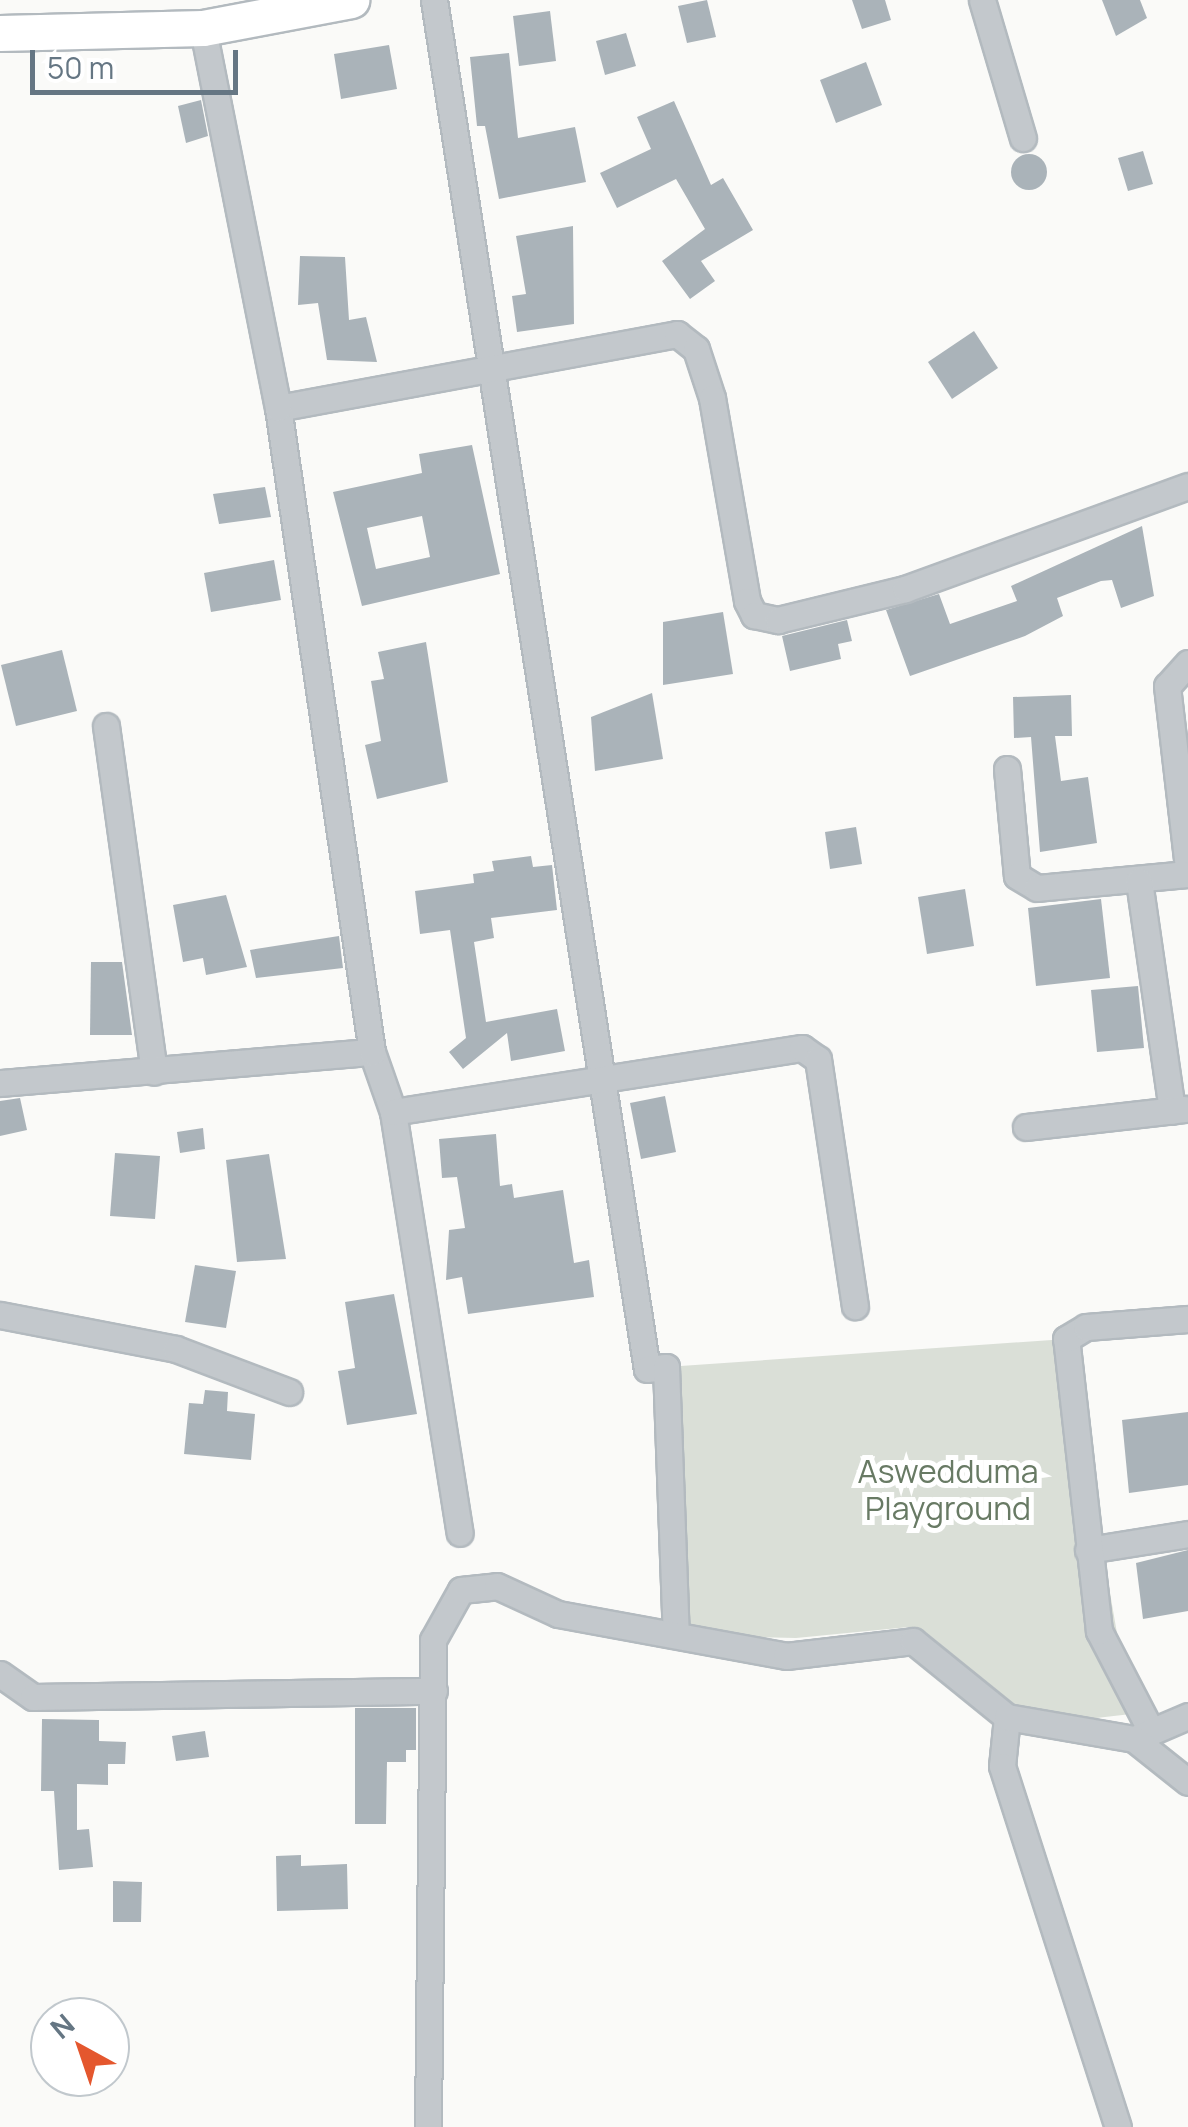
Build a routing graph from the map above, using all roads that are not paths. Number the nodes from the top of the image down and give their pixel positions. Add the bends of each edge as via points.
1 (351, 0) edge
2 (434, 0) edge
3 (982, 0) edge
4 (203, 28) junction
5 (0, 33) edge
6 (1024, 138) dead end
7 (490, 374) junction
8 (278, 408) junction
9 (1188, 486) edge
10 (1188, 663) edge
11 (106, 726) dead end
12 (1007, 769) dead end
13 (1188, 870) edge
14 (1139, 881) junction
15 (372, 1052) junction
16 (154, 1072) junction
17 (598, 1081) junction
18 (0, 1083) edge
19 (1180, 1110) edge
20 (393, 1112) junction
21 (1026, 1127) dead end
22 (855, 1306) dead end
23 (0, 1315) edge
24 (1188, 1318) edge
25 (289, 1392) dead end
26 (460, 1534) dead end
27 (1188, 1534) edge
28 (1088, 1550) junction
29 (676, 1635) junction
30 (0, 1674) edge
31 (434, 1690) junction
32 (1188, 1716) edge
33 (1007, 1717) junction
34 (1142, 1735) junction
35 (1188, 1782) edge
36 (428, 2127) edge
37 (1118, 2127) edge

1 - 4 street
2 - 7 street
3 - 6 street
4 - 5 street
4 - 8 street
7 - 8 street
7 - 9 street via 677,334 696,349 747,601 754,615 778,620 905,589
7 - 17 street
8 - 15 street
10 - 13 street via 1167,686
11 - 16 street
12 - 14 street via 1017,876 1054,889
13 - 14 street
14 - 19 street
15 - 16 street
15 - 20 street
16 - 18 street
17 - 20 street
17 - 22 street via 802,1048 818,1059
17 - 29 street via 647,1369 666,1367
19 - 21 street
20 - 26 street
23 - 25 street via 176,1349
24 - 28 street via 1086,1328 1066,1339
27 - 28 street
28 - 34 street via 1098,1631
29 - 31 street via 558,1614 497,1586 461,1590 433,1640
29 - 33 street via 786,1656 913,1641
30 - 31 street via 33,1697
31 - 36 street
32 - 34 street
33 - 34 street
33 - 37 street via 1002,1766
34 - 35 street

